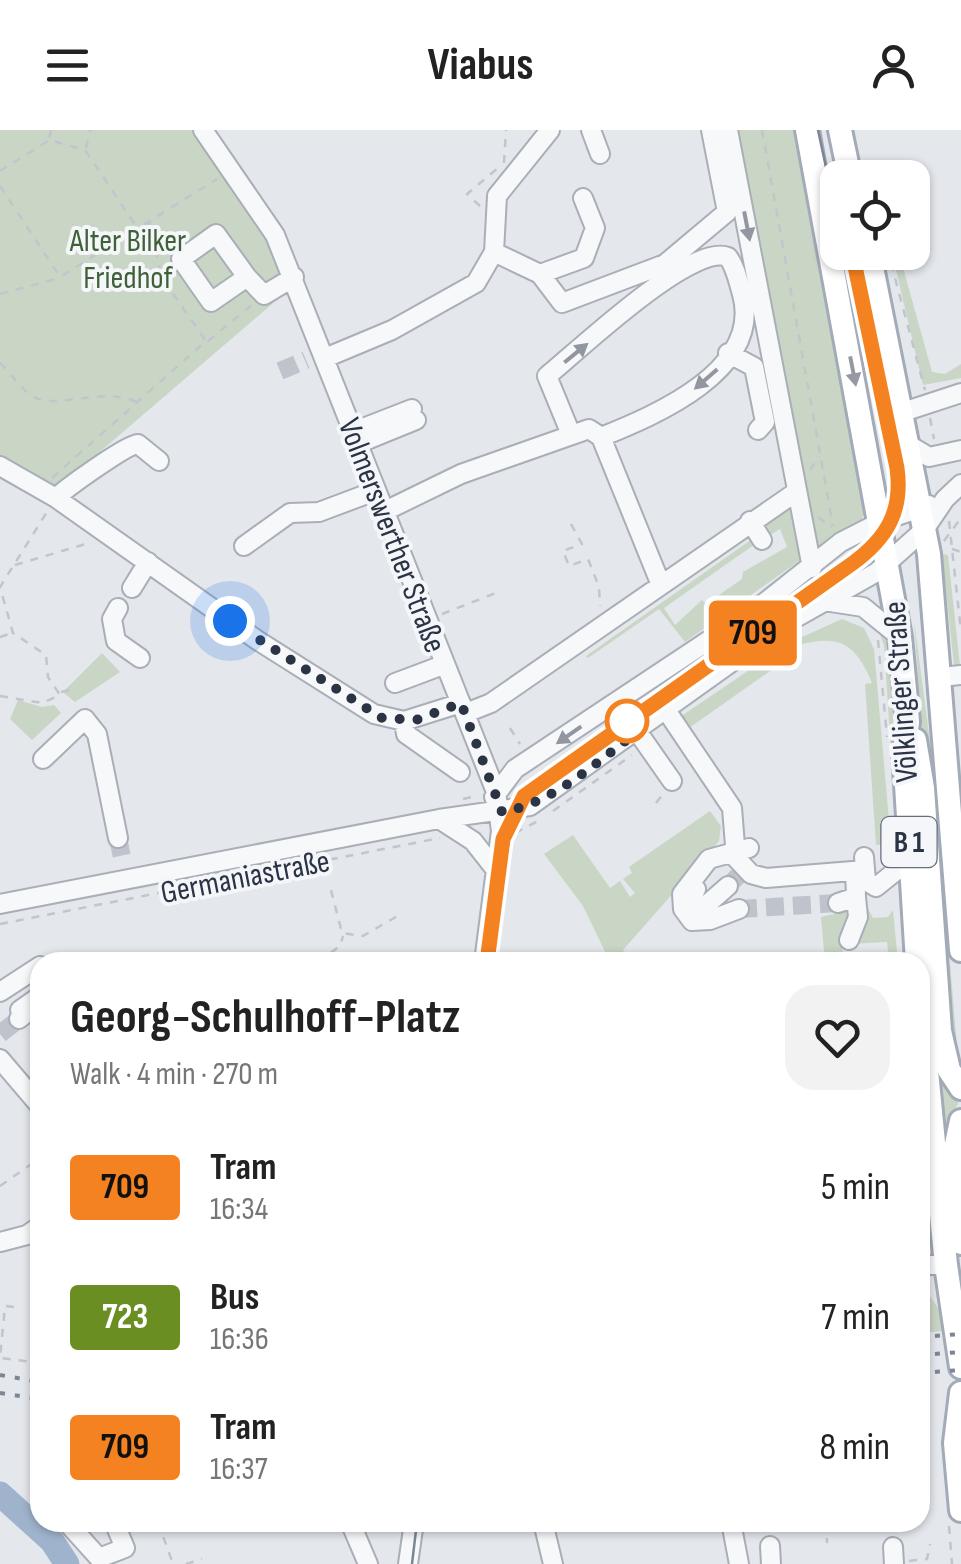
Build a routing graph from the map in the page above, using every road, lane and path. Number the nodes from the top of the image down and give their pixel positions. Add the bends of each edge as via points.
1 (50, 130) edge
2 (90, 130) edge
3 (203, 130) edge
4 (506, 130) edge
5 (550, 130) edge
6 (590, 130) edge
7 (711, 130) edge
8 (728, 130) edge
9 (762, 130) edge
10 (806, 130) edge
11 (840, 130) edge
12 (49, 140) junction
13 (85, 150) junction
14 (600, 154) dead end
15 (846, 160) edge
16 (231, 170) junction
17 (0, 171) edge
18 (0, 186) edge
19 (583, 198) dead end
20 (482, 209) dead end
21 (149, 222) junction
22 (138, 229) junction
23 (492, 257) junction
24 (873, 270) edge
25 (893, 270) edge
26 (540, 274) junction
27 (60, 277) junction
28 (246, 277) dead end
29 (294, 277) junction
30 (0, 294) edge
31 (264, 295) junction
32 (566, 321) dead end
33 (766, 329) junction
34 (206, 342) junction
35 (732, 355) junction
36 (318, 357) junction
37 (0, 363) edge
38 (924, 388) dead end
39 (961, 393) edge
40 (138, 403) junction
41 (929, 410) dead end
42 (903, 412) junction
43 (414, 414) dead end
44 (758, 430) dead end
45 (570, 432) junction
46 (601, 437) junction
47 (355, 438) junction
48 (909, 444) junction
49 (936, 446) dead end
50 (961, 450) edge
51 (158, 462) dead end
52 (0, 466) edge
53 (961, 484) edge
54 (376, 492) junction
55 (796, 492) junction
56 (48, 494) junction
57 (383, 512) junction
58 (961, 518) edge
59 (948, 519) dead end
60 (882, 521) junction
61 (750, 522) junction
62 (571, 524) dead end
63 (928, 528) junction
64 (100, 530) junction
65 (950, 534) junction
66 (838, 535) dead end
67 (762, 540) dead end
68 (580, 545) junction
69 (244, 546) dead end
70 (952, 549) junction
71 (961, 552) edge
72 (586, 560) junction
73 (148, 562) junction
74 (889, 563) junction
75 (14, 566) junction
76 (812, 568) junction
77 (661, 585) junction
78 (132, 588) dead end
79 (496, 593) dead end
80 (1, 594) edge
81 (824, 600) junction
82 (599, 603) dead end
83 (118, 608) dead end
84 (426, 620) junction
85 (961, 621) edge
86 (937, 629) junction
87 (899, 630) junction
88 (961, 631) edge
89 (13, 632) junction
90 (0, 637) edge
91 (140, 658) dead end
92 (443, 665) junction
93 (951, 676) edge
94 (395, 683) dead end
95 (75, 689) dead end
96 (60, 692) junction
97 (0, 696) edge
98 (464, 708) junction
99 (666, 710) junction
100 (404, 721) junction
101 (908, 722) junction
102 (510, 728) dead end
103 (637, 732) junction
104 (525, 758) junction
105 (43, 760) dead end
106 (460, 772) dead end
107 (476, 785) dead end
108 (666, 786) joint
109 (496, 792) junction
110 (537, 802) junction
111 (656, 803) dead end
112 (486, 810) junction
113 (439, 819) junction
114 (448, 837) dead end
115 (118, 838) tunnel mouth
116 (737, 849) junction
117 (861, 866) junction
118 (911, 866) junction
119 (495, 869) junction
120 (737, 876) junction
121 (959, 888) edge
122 (331, 890) dead end
123 (0, 904) edge
124 (739, 908) tunnel mouth
125 (401, 914) dead end
126 (0, 924) edge
127 (342, 933) junction
128 (850, 940) dead end
129 (961, 950) edge
130 (332, 952) edge
131 (485, 952) edge
132 (917, 952) edge
133 (30, 972) edge
134 (0, 992) edge
135 (0, 1058) edge
136 (961, 1088) edge
137 (30, 1094) edge
138 (961, 1121) edge
139 (30, 1165) edge
140 (930, 1179) edge
141 (0, 1186) edge
142 (30, 1233) edge
143 (0, 1242) edge
144 (961, 1244) edge
145 (953, 1268) edge
146 (14, 1307) dead end
147 (30, 1362) edge
148 (961, 1367) edge
149 (961, 1393) edge
150 (961, 1510) edge
151 (76, 1532) edge
152 (118, 1532) edge
153 (162, 1532) edge
154 (354, 1532) edge
155 (413, 1532) edge
156 (545, 1532) edge
157 (733, 1532) edge
158 (826, 1532) edge
159 (827, 1543) dead end
160 (930, 1544) dead end
161 (898, 1558) edge
162 (202, 1559) dead end
163 (173, 1564) edge
164 (186, 1564) edge
165 (368, 1564) edge
166 (408, 1564) edge
167 (552, 1564) edge
168 (738, 1564) edge

1 - 12 path
2 - 13 path
3 - 16 street, Volmerswerther Straße
4 - 20 path via 504,163 468,194
5 - 23 street via 497,196
6 - 14 street
7 - 26 street via 727,212 665,264 562,303
8 -> 33 street
9 - 66 path
10 -> 60 main road, Völklinger Straße / B 1
11 - 15 main road
12 - 13 path
12 - 17 path
13 - 22 path
16 - 21 path
16 - 29 street, Volmerswerther Straße
18 - 27 path
19 - 26 street via 594,228 584,258
21 - 22 path
21 - 34 path via 162,278
22 - 27 path
23 - 26 street
23 - 32 street via 538,288
23 - 36 street via 462,294
24 - 42 main road, Völklinger Straße / B 1
25 - 38 path
27 - 30 path
28 - 31 street
29 - 31 street
29 - 36 street, Volmerswerther Straße
31 - 34 path
33 - 35 street via 754,331
33 - 55 street
34 - 40 path
35 - 44 street via 756,373 765,422
45 -> 35 street via 548,376 676,271 712,254 732,262 746,310
35 -> 46 street via 663,412
36 - 47 street, Volmerswerther Straße
37 - 40 path via 31,396 49,403 95,394
39 - 42 street
40 - 56 path
41 - 49 path
42 - 48 main road, Völklinger Straße / B 1
43 - 47 street
45 - 46 street via 589,429
45 - 57 street
46 - 77 street
47 - 54 street, Volmerswerther Straße
48 - 50 street via 929,456
48 - 63 main road, Völklinger Straße / B 1
51 - 56 street via 138,444 127,444 90,476
52 - 56 street
53 - 63 street, Germaniastraße
54 - 57 street, Volmerswerther Straße
54 - 69 street via 319,512 290,513
55 - 61 street
55 - 76 street
56 - 64 street
56 - 75 path
57 - 84 street, Volmerswerther Straße
58 - 65 path
59 - 65 path, Völklinger Straße
60 - 63 street
60 - 74 main road, Völklinger Straße / B 1
60 - 76 street
61 - 67 street
61 - 77 street
62 - 68 path
63 - 70 path
63 - 74 street, Germaniastraße
63 - 86 main road, Völklinger Straße / B 1
64 - 73 street
64 - 75 path via 91,542
65 - 70 path, Völklinger Straße
68 - 72 path
68 - 72 path via 563,552 569,566
70 - 71 path
70 - 85 path, Völklinger Straße
72 - 82 path
73 - 78 street
73 - 100 street via 362,708
74 - 81 street, Germaniastraße
74 - 87 main road, Völklinger Straße / B 1
75 - 80 path
76 -> 104 street
77 - 98 street via 491,704
79 - 84 path
80 - 89 path
81 - 87 street via 863,606
81 - 99 street, Germaniastraße
83 - 91 street via 112,619 116,640
84 - 92 street, Volmerswerther Straße
85 - 88 path, Völklinger Straße
86 - 87 main road via 914,607 903,611
86 - 93 main road, Völklinger Straße / B 1
87 - 101 main road, Völklinger Straße / B 1
89 - 90 path
89 - 96 path via 46,655 48,677
92 - 94 street
92 - 98 street, Volmerswerther Straße
93 - 121 main road, Völklinger Straße / B 1
95 - 96 path
96 - 97 path via 48,702
98 - 100 street
98 - 109 street, Volmerswerther Straße
99 - 103 street, Germaniastraße
99 - 116 street via 740,810
100 - 106 street via 406,734
101 - 118 main road, Völklinger Straße / B 1
101 - 136 main road via 923,788 943,1052
102 - 104 path
103 - 108 street
103 - 110 street, Germaniastraße
104 - 109 street
104 - 110 street via 514,794 522,803
105 - 115 street via 85,720 97,734
107 - 112 path
108 - 111 path
109 - 112 street, Volmerswerther Straße
110 - 112 street, Germaniastraße
112 - 113 street, Germaniastraße
112 - 119 street, Volmerswerther Straße
113 - 119 street via 473,841
113 - 123 street, Germaniastraße via 125,871
114 - 126 path, Germaniastraße
116 - 120 street
116 - 120 street via 692,894 694,905 708,907
116 - 124 street via 709,860 682,894 686,916 705,921
117 - 118 street via 876,887
117 - 120 street
117 - 128 street via 847,900 858,917
118 - 132 main road, Völklinger Straße / B 1
119 - 131 street, Volmerswerther Straße
121 - 129 main road, Völklinger Straße / B 1
122 - 127 path
125 - 127 path via 363,936
127 - 130 path
133 - 134 street
135 - 137 street
138 - 144 main road via 955,1149
139 - 141 path
140 - 145 main road
142 - 143 street
145 - 148 main road
146 - 147 path via 6,1306 0,1358
149 - 150 main road via 955,1443
151 - 152 street via 99,1558 124,1548
153 - 163 path
154 - 165 street
155 - 166 street
156 - 167 street
157 - 168 street
158 - 159 path
160 - 161 path via 926,1559
162 - 164 path

